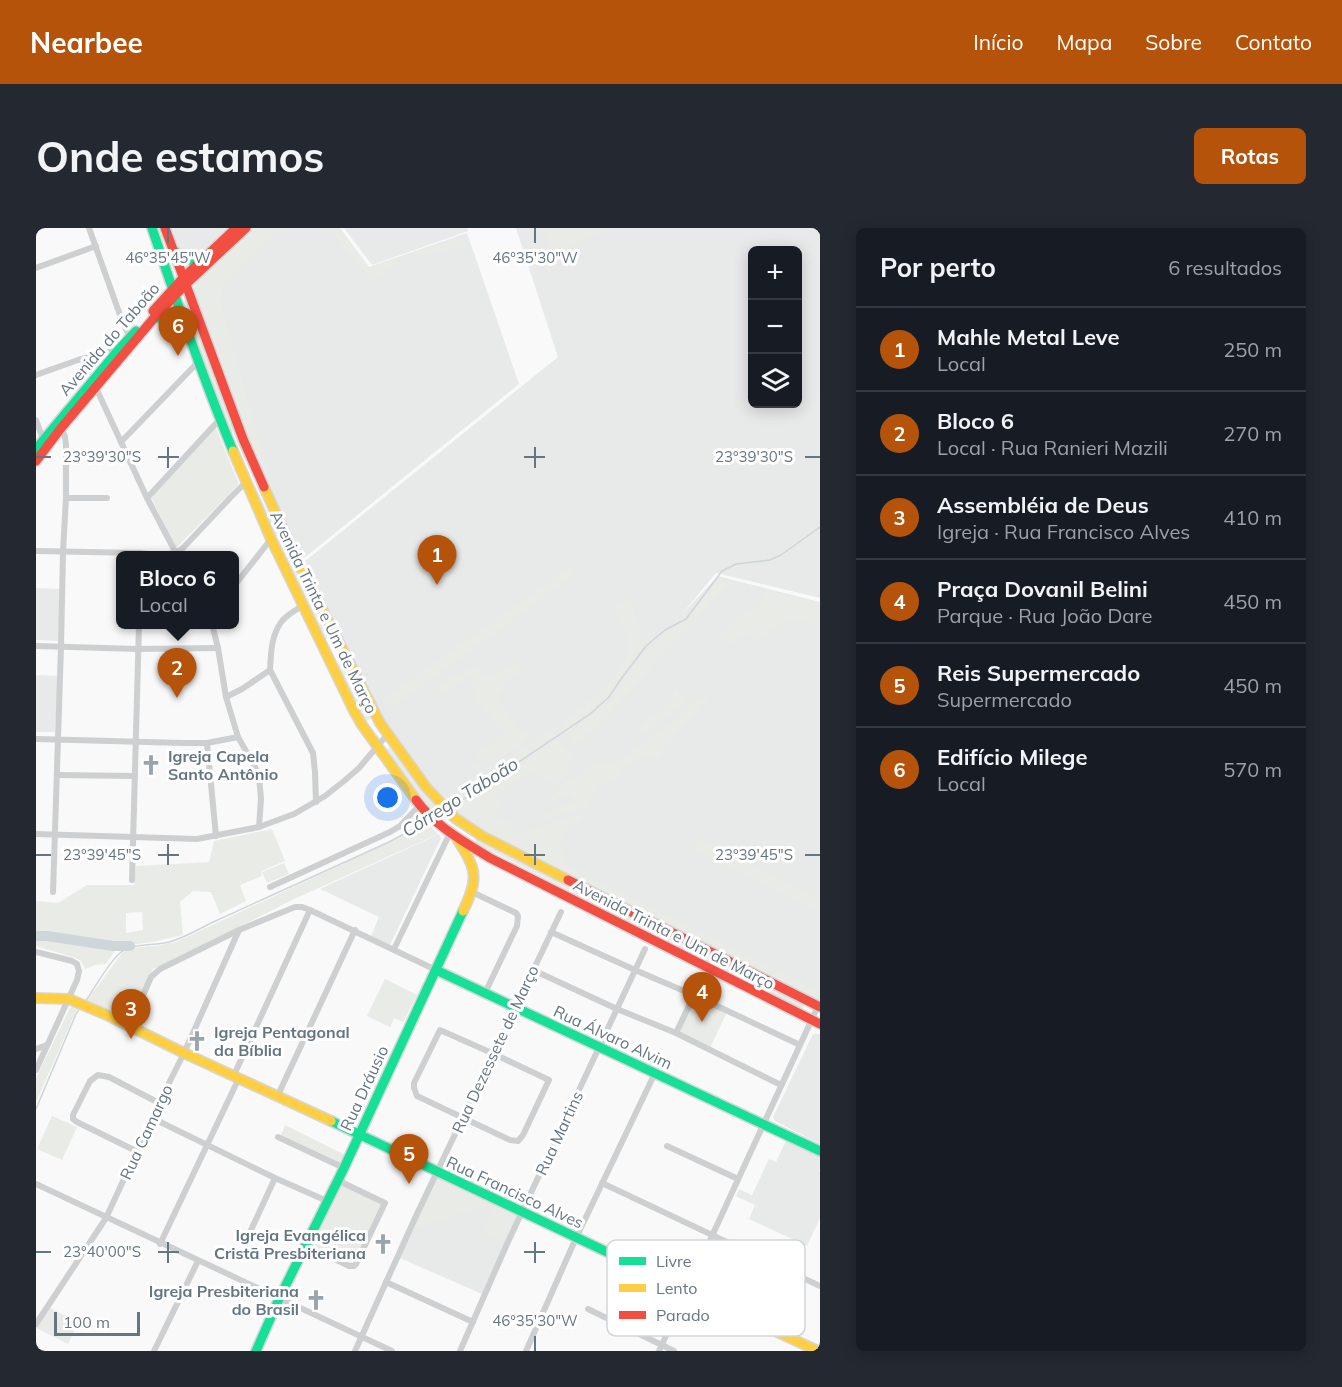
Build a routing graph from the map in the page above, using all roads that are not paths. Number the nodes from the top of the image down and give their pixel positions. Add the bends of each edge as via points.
1 (89, 228) edge
2 (152, 228) edge
3 (165, 228) edge
4 (236, 228) edge
5 (246, 228) edge
6 (96, 246) junction
7 (171, 248) junction
8 (200, 262) junction
9 (36, 268) edge
10 (184, 282) junction
11 (174, 292) junction
12 (154, 318) junction
13 (190, 336) junction
14 (132, 341) junction
15 (119, 349) junction
16 (199, 362) junction
17 (36, 375) edge
18 (96, 388) junction
19 (219, 419) junction
20 (36, 420) edge
21 (61, 428) junction
22 (224, 430) junction
23 (43, 439) junction
24 (121, 442) junction
25 (36, 449) edge
26 (250, 457) junction
27 (36, 461) edge
28 (246, 482) junction
29 (66, 498) junction
30 (107, 498) dead end
31 (147, 498) junction
32 (274, 511) junction
33 (271, 539) junction
34 (36, 551) edge
35 (174, 551) edge
36 (180, 551) edge
37 (63, 552) junction
38 (116, 553) edge
39 (239, 580) edge
40 (302, 606) junction
41 (139, 629) edge
42 (213, 629) edge
43 (36, 646) edge
44 (61, 647) junction
45 (218, 648) junction
46 (138, 649) junction
47 (270, 670) junction
48 (226, 697) junction
49 (387, 735) junction
50 (238, 738) junction
51 (36, 739) edge
52 (58, 740) junction
53 (136, 742) junction
54 (207, 743) junction
55 (378, 747) junction
56 (57, 776) junction
57 (135, 776) junction
58 (316, 802) junction
59 (420, 805) junction
60 (454, 817) junction
61 (259, 827) junction
62 (36, 834) edge
63 (56, 835) junction
64 (453, 835) junction
65 (216, 836) junction
66 (134, 838) junction
67 (132, 880) dead end
68 (270, 887) dead end
69 (53, 892) dead end
70 (472, 892) junction
71 (310, 910) junction
72 (561, 912) dead end
73 (239, 930) junction
74 (355, 930) junction
75 (551, 932) junction
76 (394, 949) junction
77 (645, 949) dead end
78 (36, 952) edge
79 (436, 970) junction
80 (533, 970) junction
81 (635, 970) junction
82 (485, 993) junction
83 (694, 995) junction
84 (36, 998) edge
85 (73, 1001) junction
86 (819, 1007) edge
87 (516, 1008) junction
88 (617, 1009) junction
89 (816, 1022) edge
90 (130, 1026) junction
91 (676, 1033) junction
92 (47, 1045) junction
93 (800, 1046) junction
94 (599, 1047) junction
95 (36, 1049) edge
96 (184, 1053) junction
97 (494, 1053) junction
98 (36, 1070) edge
99 (655, 1073) junction
100 (236, 1077) junction
101 (781, 1085) junction
102 (278, 1095) junction
103 (159, 1103) junction
104 (463, 1117) junction
105 (152, 1118) junction
106 (763, 1125) junction
107 (359, 1134) junction
108 (278, 1137) dead end
109 (207, 1146) junction
110 (668, 1146) dead end
111 (136, 1151) junction
112 (820, 1151) edge
113 (344, 1168) junction
114 (437, 1172) junction
115 (275, 1178) junction
116 (738, 1179) junction
117 (338, 1180) junction
118 (602, 1183) junction
119 (36, 1185) edge
120 (327, 1201) junction
121 (522, 1212) junction
122 (106, 1218) junction
123 (713, 1235) junction
124 (576, 1238) junction
125 (711, 1240) edge
126 (723, 1240) edge
127 (246, 1241) dead end
128 (160, 1244) junction
129 (306, 1245) junction
130 (607, 1252) edge
131 (198, 1261) junction
132 (805, 1279) edge
133 (387, 1282) junction
134 (820, 1286) edge
135 (279, 1299) junction
136 (588, 1309) dead end
137 (607, 1319) edge
138 (472, 1322) junction
139 (36, 1324) edge
140 (638, 1336) edge
141 (786, 1336) edge
142 (362, 1337) junction
143 (660, 1348) edge
144 (154, 1351) edge
145 (256, 1351) edge
146 (355, 1351) edge
147 (392, 1351) edge
148 (460, 1351) edge
149 (526, 1351) edge
150 (674, 1351) edge
151 (818, 1351) edge

1 - 6 street
2 - 11 main road, Avenida Trinta e Um de Março
3 - 7 main road, Avenida Trinta e Um de Março
4 - 8 main road, Avenida do Taboão
5 - 10 main road, Avenida do Taboão
6 - 9 street
6 - 14 street
7 - 8 main road via 184,259
7 - 10 main road, Avenida Trinta e Um de Março
8 - 10 main road, Avenida do Taboão
10 - 11 main road, Avenida do Taboão
10 - 26 main road, Avenida Trinta e Um de Março
11 - 12 main road, Avenida do Taboão
11 - 13 main road, Avenida Trinta e Um de Março
11 - 14 main road, Avenida do Taboão
12 - 13 main road via 175,320
12 - 14 main road, Avenida do Taboão
13 - 16 main road, Avenida Trinta e Um de Março
14 - 15 main road, Avenida do Taboão
14 - 18 main road, Avenida do Taboão
15 - 17 street
15 - 23 main road, Avenida do Taboão
16 - 19 main road, Avenida Trinta e Um de Março
16 - 24 street
18 - 21 main road, Avenida do Taboão
18 - 24 street
19 - 22 main road, Avenida Trinta e Um de Março
19 - 31 street
20 - 23 street
21 - 27 main road, Avenida do Taboão
21 - 29 street via 66,445
22 - 26 main road via 241,458
22 - 28 main road, Avenida Trinta e Um de Março
23 - 25 main road, Avenida do Taboão
24 - 31 street
26 - 32 main road, Avenida Trinta e Um de Março
28 - 32 main road via 257,483
28 - 33 main road, Avenida Trinta e Um de Março
28 - 36 street
29 - 30 street
29 - 37 street
31 - 35 street
32 - 49 main road, Avenida Trinta e Um de Março
33 - 39 street
33 - 40 main road, Avenida Trinta e Um de Março
34 - 37 street
37 - 38 street
37 - 44 street
40 - 47 street via 277,629
40 - 55 main road, Avenida Trinta e Um de Março via 354,711
41 - 46 street
42 - 45 street
43 - 44 street
44 - 46 street
44 - 52 street
45 - 46 street
45 - 48 street
46 - 53 street
47 - 48 street
47 - 58 street via 313,753
48 - 50 street
49 - 55 street
49 - 60 main road, Avenida Trinta e Um de Março
50 - 54 street
50 - 61 street via 259,777
51 - 52 street
52 - 53 street
52 - 56 street
53 - 54 street
53 - 57 street
54 - 65 street
55 - 58 street via 345,781
55 - 59 main road, Avenida Trinta e Um de Março
56 - 57 street
56 - 63 street
57 - 66 street
58 - 61 street
59 - 64 main road, Avenida Trinta e Um de Março
59 - 68 street via 390,832
60 - 64 main road
60 - 86 main road, Avenida Trinta e Um de Março via 528,861
61 - 65 street
62 - 63 street
63 - 66 street
63 - 69 street
64 - 70 main road, Rua Dráusio via 472,861
64 - 76 street
64 - 89 main road, Avenida Trinta e Um de Março via 490,858
65 - 66 street
66 - 67 street
70 - 79 main road, Rua Dráusio
70 - 82 street via 518,916 517,926
71 - 73 street via 288,909
71 - 74 street, Rua Álvaro Alvim
71 - 100 street
72 - 75 street, Rua Dezessete de Março
73 - 90 street via 160,969 151,977
73 - 96 street, Rua Camargo
74 - 76 street, Rua Álvaro Alvim
74 - 102 street
75 - 80 street, Rua Dezessete de Março
75 - 81 street
76 - 79 street, Rua Álvaro Alvim
77 - 81 street, Rua Martins
78 - 85 street via 77,964 79,975
79 - 82 main road, Rua Álvaro Alvim
79 - 107 main road, Rua Dráusio
80 - 87 street, Rua Dezessete de Março
80 - 88 street
81 - 83 street
81 - 88 street, Rua Martins
82 - 87 main road, Rua Álvaro Alvim
83 - 91 street
83 - 93 street
84 - 85 main road
85 - 90 main road, Rua Francisco Alves
85 - 92 street
86 - 89 street
87 - 94 main road, Rua Álvaro Alvim
87 - 97 street, Rua Dezessete de Março
88 - 91 street
88 - 94 street, Rua Martins
89 - 93 street
90 - 96 main road, Rua Francisco Alves
91 - 101 street
92 - 95 street
92 - 98 street
93 - 101 street
94 - 99 main road, Rua Álvaro Alvim
94 - 121 street, Rua Martins
96 - 100 main road, Rua Francisco Alves
96 - 103 street, Rua Camargo
97 - 104 street, Rua Dezessete de Março
97 - 104 street via 440,1030 414,1083 417,1096
97 - 104 street via 549,1080 523,1135 514,1141
99 - 106 main road, Rua Álvaro Alvim
99 - 118 street
100 - 102 main road, Rua Francisco Alves
100 - 109 street
101 - 106 street
102 - 107 main road, Rua Francisco Alves
103 - 105 street, Rua Camargo
103 - 111 street via 109,1077 98,1075 90,1081 74,1119
104 - 114 street, Rua Dezessete de Março
105 - 109 street
105 - 111 street, Rua Camargo
106 - 112 main road, Rua Álvaro Alvim
106 - 116 street
107 - 113 main road, Rua Dráusio
107 - 114 main road, Rua Francisco Alves
108 - 113 street
109 - 115 street
109 - 128 street
110 - 116 street
111 - 122 street, Rua Camargo
113 - 117 main road, Rua Dráusio
114 - 121 main road, Rua Francisco Alves
114 - 133 street, Rua Dezessete de Março
115 - 120 street
115 - 127 street
116 - 123 street
117 - 120 main road, Rua Dráusio
117 - 129 street via 385,1203 356,1264 349,1266
118 - 123 street
118 - 124 street
119 - 122 street
120 - 129 main road, Rua Dráusio
121 - 124 main road, Rua Francisco Alves
121 - 138 street, Rua Martins
122 - 128 street
122 - 139 street, Rua Camargo
123 - 125 street
123 - 126 street
124 - 130 main road, Rua Francisco Alves
124 - 149 street
128 - 131 street
129 - 135 main road, Rua Dráusio
131 - 135 street
131 - 144 street
132 - 134 street
133 - 138 street
133 - 142 street, Rua Dezessete de Março
135 - 142 street
135 - 145 main road, Rua Dráusio
136 - 137 street
138 - 148 street, Rua Martins
140 - 143 street
141 - 151 main road, Rua Francisco Alves
142 - 146 street, Rua Dezessete de Março
142 - 147 street
143 - 150 street

